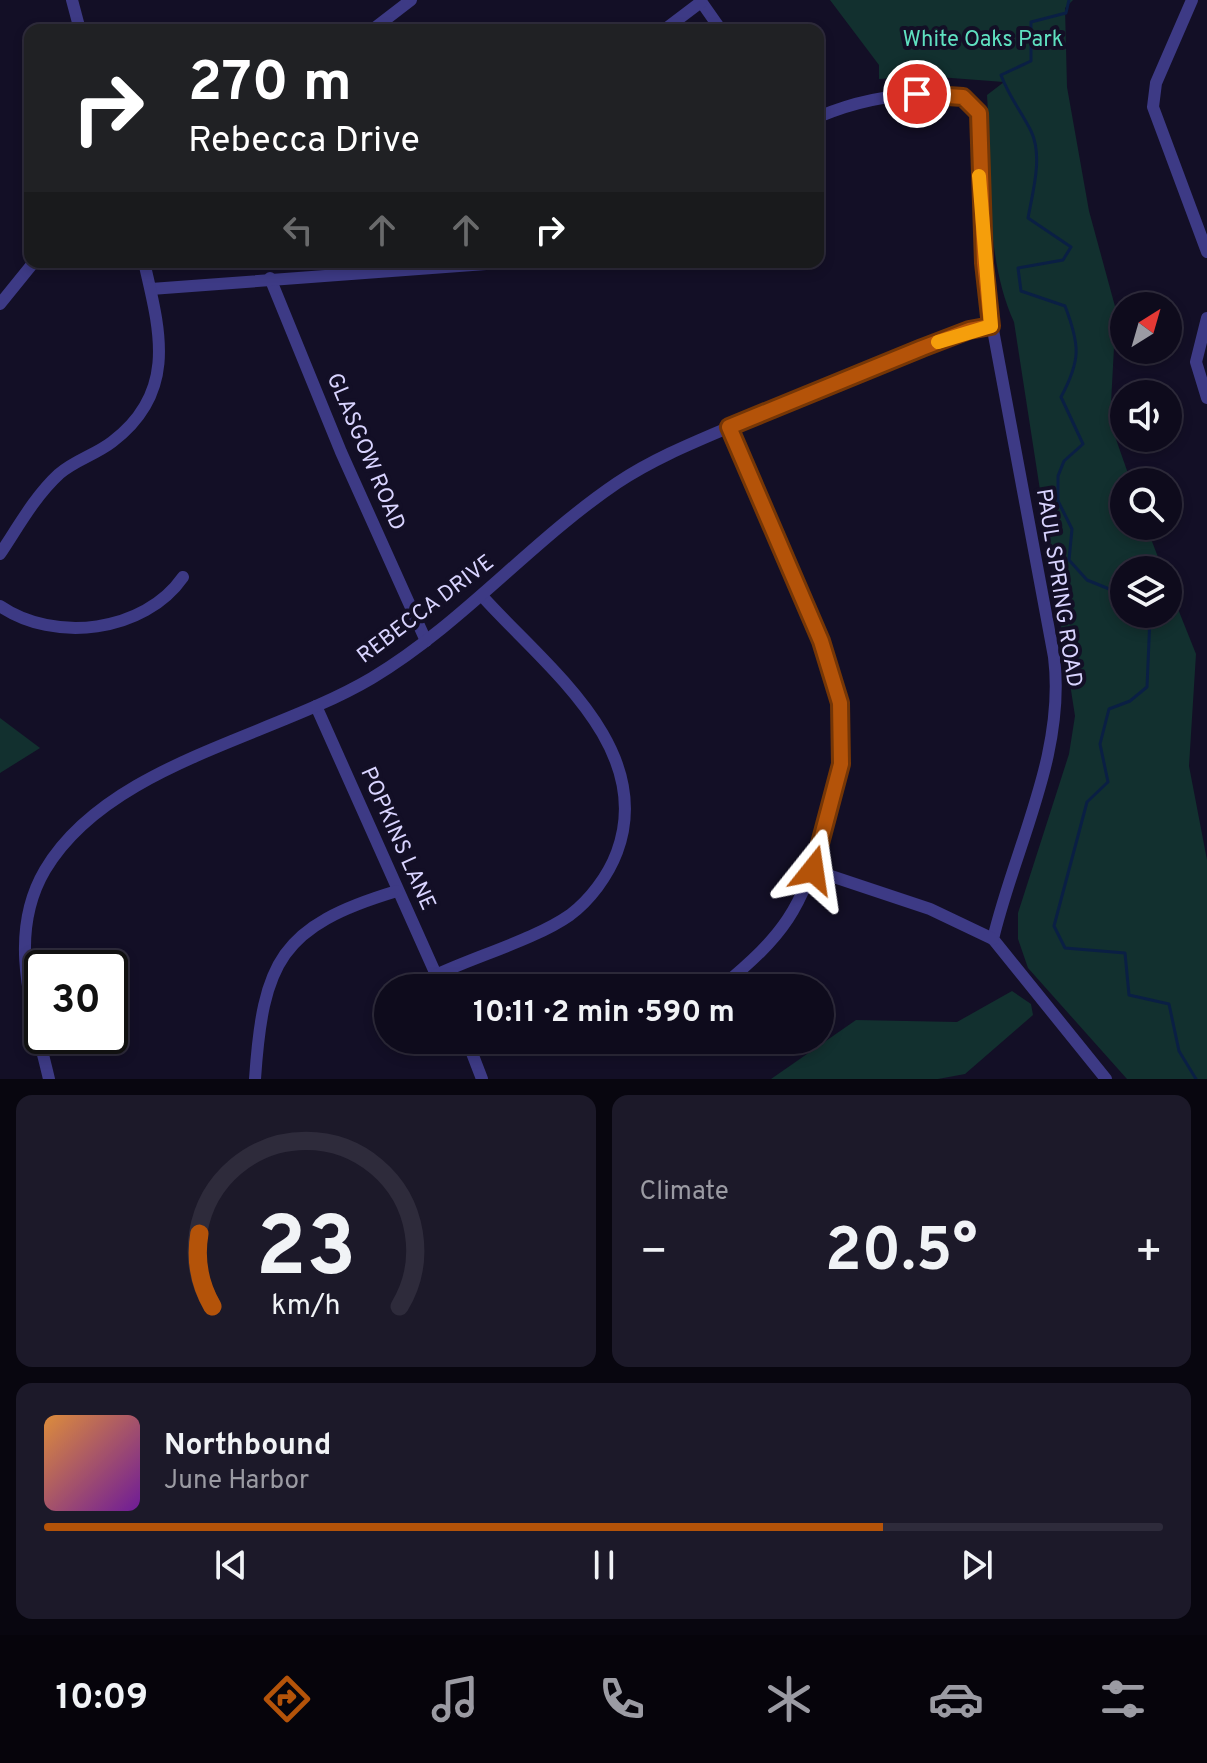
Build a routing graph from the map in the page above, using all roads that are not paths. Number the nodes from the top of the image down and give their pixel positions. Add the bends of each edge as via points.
1 (72, 0) edge
2 (411, 0) edge
3 (1192, 0) edge
4 (700, 1) edge
5 (78, 24) edge
6 (380, 24) edge
7 (671, 24) edge
8 (717, 24) edge
9 (824, 115) edge
10 (1207, 252) edge
11 (29, 268) edge
12 (146, 268) edge
13 (422, 268) edge
14 (270, 278) junction
15 (151, 289) junction
16 (0, 304) edge
17 (1207, 318) edge
18 (991, 326) junction
19 (1207, 398) edge
20 (729, 427) junction
21 (0, 554) edge
22 (183, 577) dead end
23 (483, 597) junction
24 (0, 606) edge
25 (426, 641) junction
26 (316, 706) junction
27 (813, 870) junction
28 (397, 891) junction
29 (993, 939) junction
30 (436, 974) edge
31 (438, 974) edge
32 (736, 974) edge
33 (472, 1054) edge
34 (49, 1079) edge
35 (255, 1079) edge
36 (482, 1079) edge
37 (1106, 1079) edge

1 - 5 street
2 - 6 street
3 - 10 street via 1156,83 1153,107
4 - 7 street
4 - 8 street
9 - 18 street, PAUL SPRING ROAD via 865,100 917,94 963,97 976,107
11 - 16 street
12 - 15 street
13 - 14 street
14 - 15 street
14 - 25 street, GLASGOW ROAD
15 - 21 street via 161,354 146,405 110,444 51,482
17 - 19 street via 1196,362
18 - 20 street, REBECCA DRIVE via 934,343
18 - 29 street, PAUL SPRING ROAD via 1057,691 1048,753
20 - 23 street, REBECCA DRIVE via 662,456 614,485
20 - 27 street via 821,641 840,703 841,764
22 - 24 street via 157,603 82,629 39,625
23 - 25 street, REBECCA DRIVE
23 - 31 street via 550,667 600,730 620,773 626,816 609,869 573,913
25 - 26 street, REBECCA DRIVE via 370,679
26 - 28 street, POPKINS LANE
26 - 34 street, REBECCA DRIVE via 117,799 83,823 58,851 33,897 24,945
27 - 29 street via 930,909
27 - 32 street via 798,908 780,934
28 - 30 street, POPKINS LANE
28 - 35 street via 325,918 285,951 270,979 262,1012
29 - 37 street
33 - 36 street

